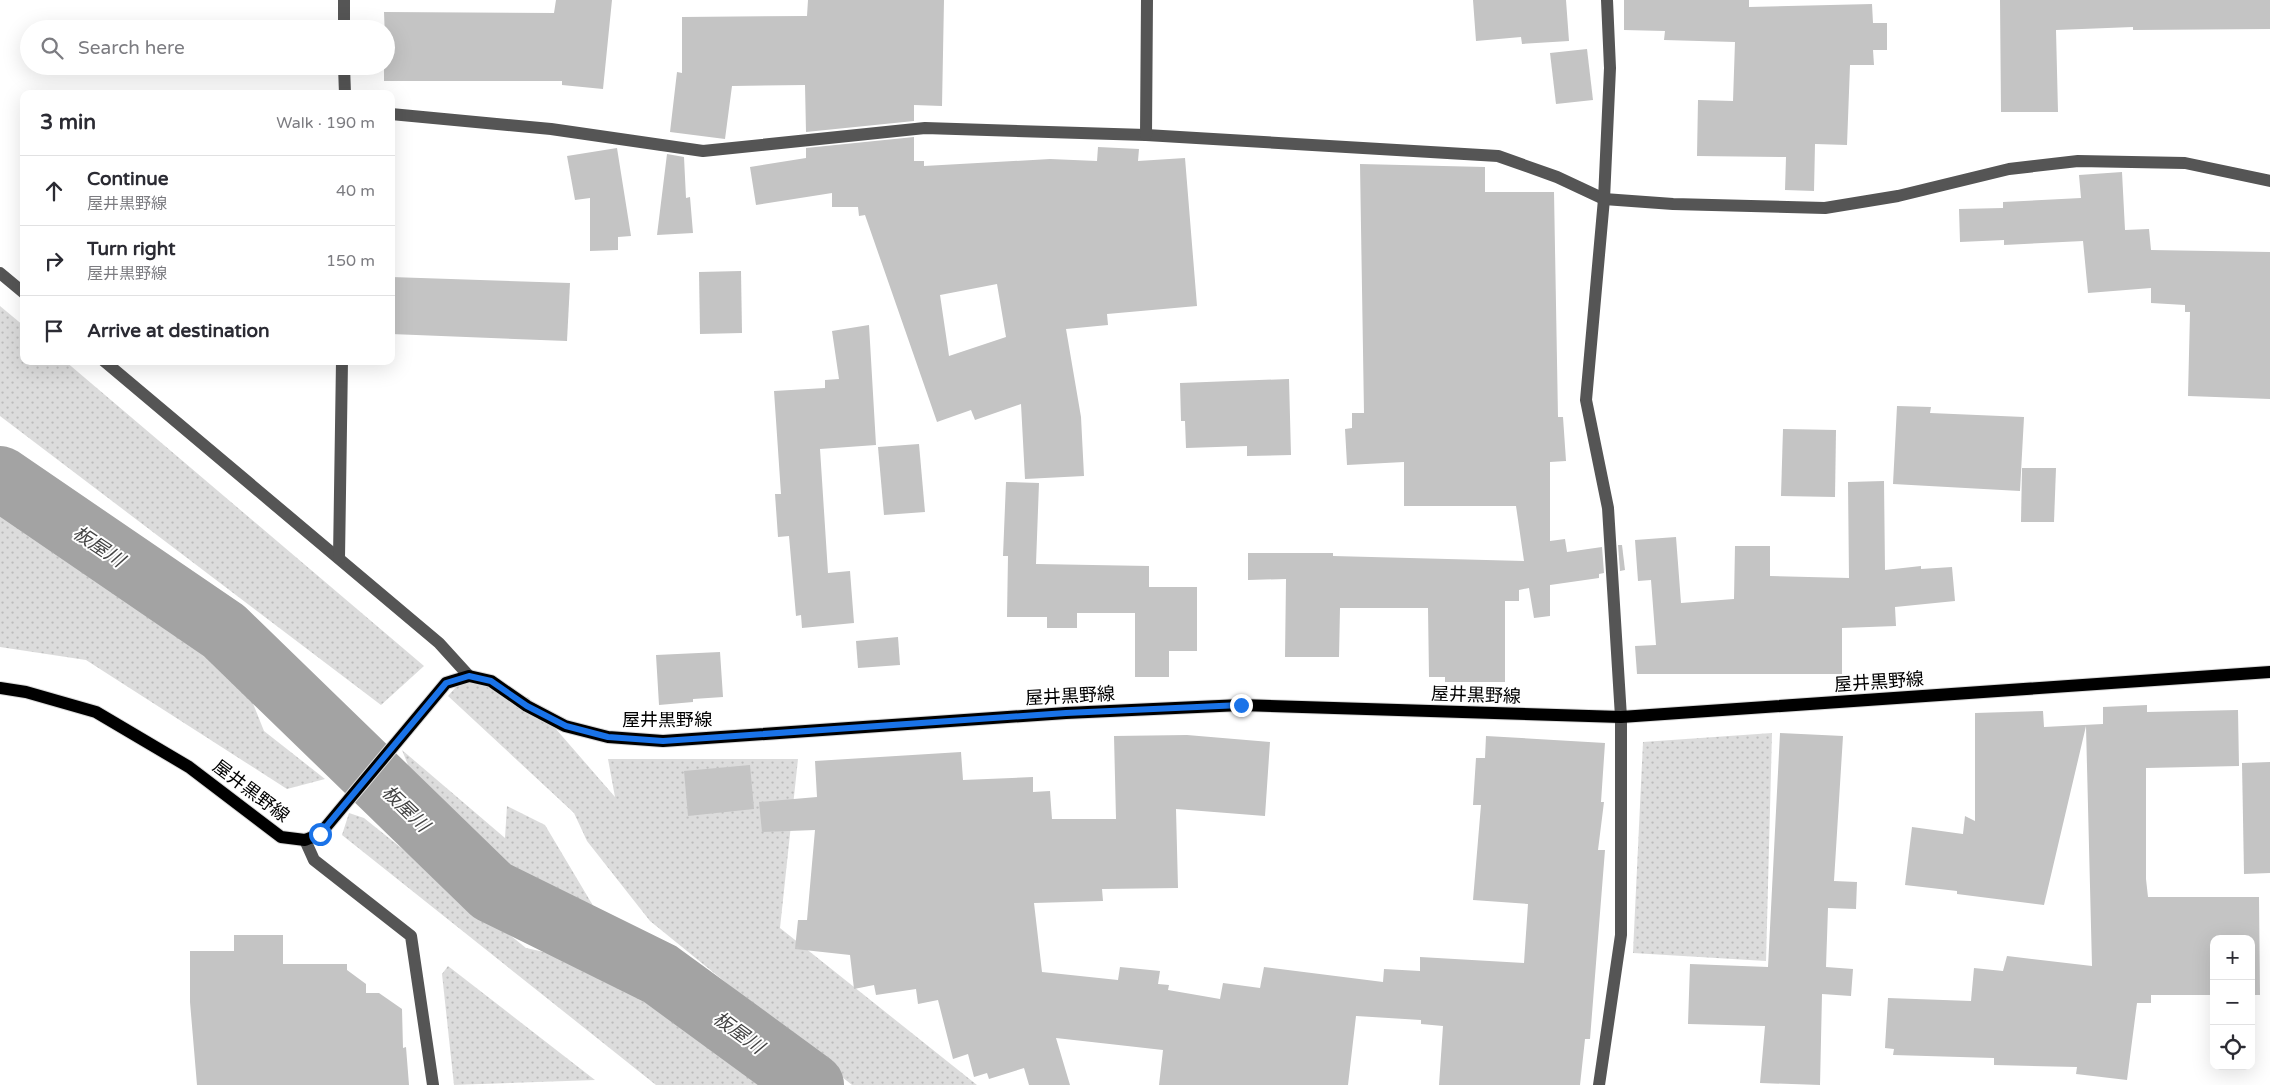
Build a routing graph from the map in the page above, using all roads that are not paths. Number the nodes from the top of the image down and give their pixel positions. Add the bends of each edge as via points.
1 (344, 0) edge
2 (1146, 0) edge
3 (1607, 0) edge
4 (344, 20) edge
5 (344, 75) edge
6 (345, 90) edge
7 (395, 114) edge
8 (1146, 135) junction
9 (2270, 181) edge
10 (1604, 200) junction
11 (0, 273) edge
12 (20, 290) edge
13 (109, 365) edge
14 (342, 365) edge
15 (339, 558) junction
16 (2270, 672) edge
17 (469, 676) junction
18 (0, 688) edge
19 (1621, 717) junction
20 (305, 840) junction
21 (433, 1085) edge
22 (1599, 1085) edge

1 - 4 street
2 - 8 street
3 - 10 street via 1610,68
5 - 6 street
7 - 8 street via 551,129 704,151 926,128
8 - 10 street via 1498,156
9 - 10 street via 2185,163 2078,161 2009,169 1898,196 1825,208
10 - 19 street via 1586,400 1608,508
11 - 12 street
13 - 15 street
14 - 15 street
15 - 17 street via 439,643
16 - 19 main road, 屋井黒野線
17 - 19 main road, 屋井黒野線 via 491,681 527,706 566,726 608,737 663,741 1066,713 1241,705
17 - 20 main road, 屋井黒野線 via 446,683 320,834
18 - 20 main road, 屋井黒野線 via 96,712 190,766 281,837
19 - 22 street via 1621,935
20 - 21 street via 314,860 411,936

